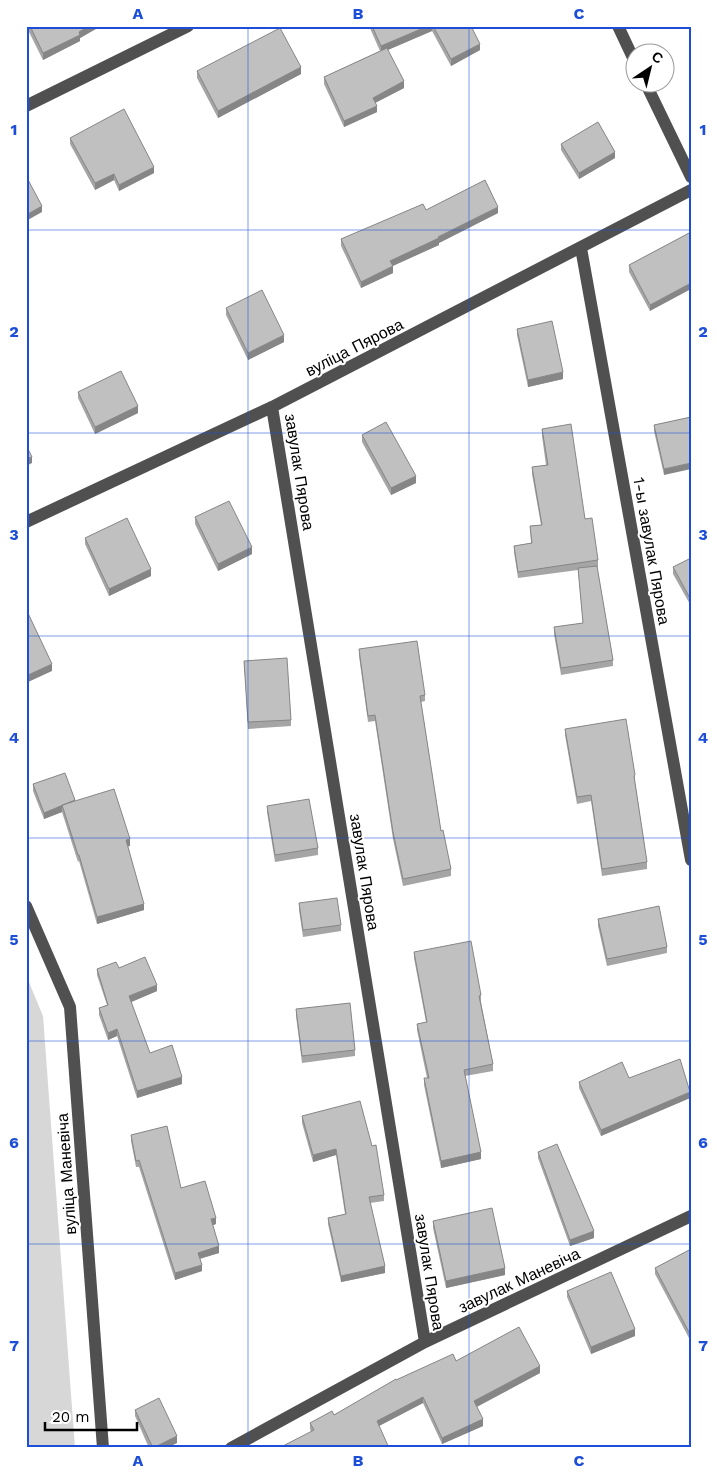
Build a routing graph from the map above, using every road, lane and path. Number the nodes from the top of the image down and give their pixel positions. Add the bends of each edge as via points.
1 (188, 26) edge
2 (618, 26) edge
3 (626, 42) edge
4 (650, 92) edge
5 (26, 106) edge
6 (691, 177) edge
7 (691, 190) edge
8 (581, 248) junction
9 (272, 407) junction
10 (26, 522) edge
11 (691, 860) edge
12 (26, 906) edge
13 (691, 1216) edge
14 (425, 1342) junction
15 (103, 1448) edge
16 (231, 1448) edge

1 - 5 street
2 - 3 street
4 - 6 street
7 - 8 street, вуліца Пярова
8 - 9 street, вуліца Пярова
8 - 11 street, 1-ы завулак Пярова
9 - 10 street, вуліца Пярова
9 - 14 street, завулак Пярова
12 - 15 street, вуліца Маневіча via 70,1007
13 - 14 street, завулак Маневіча
14 - 16 street, завулак Маневіча

